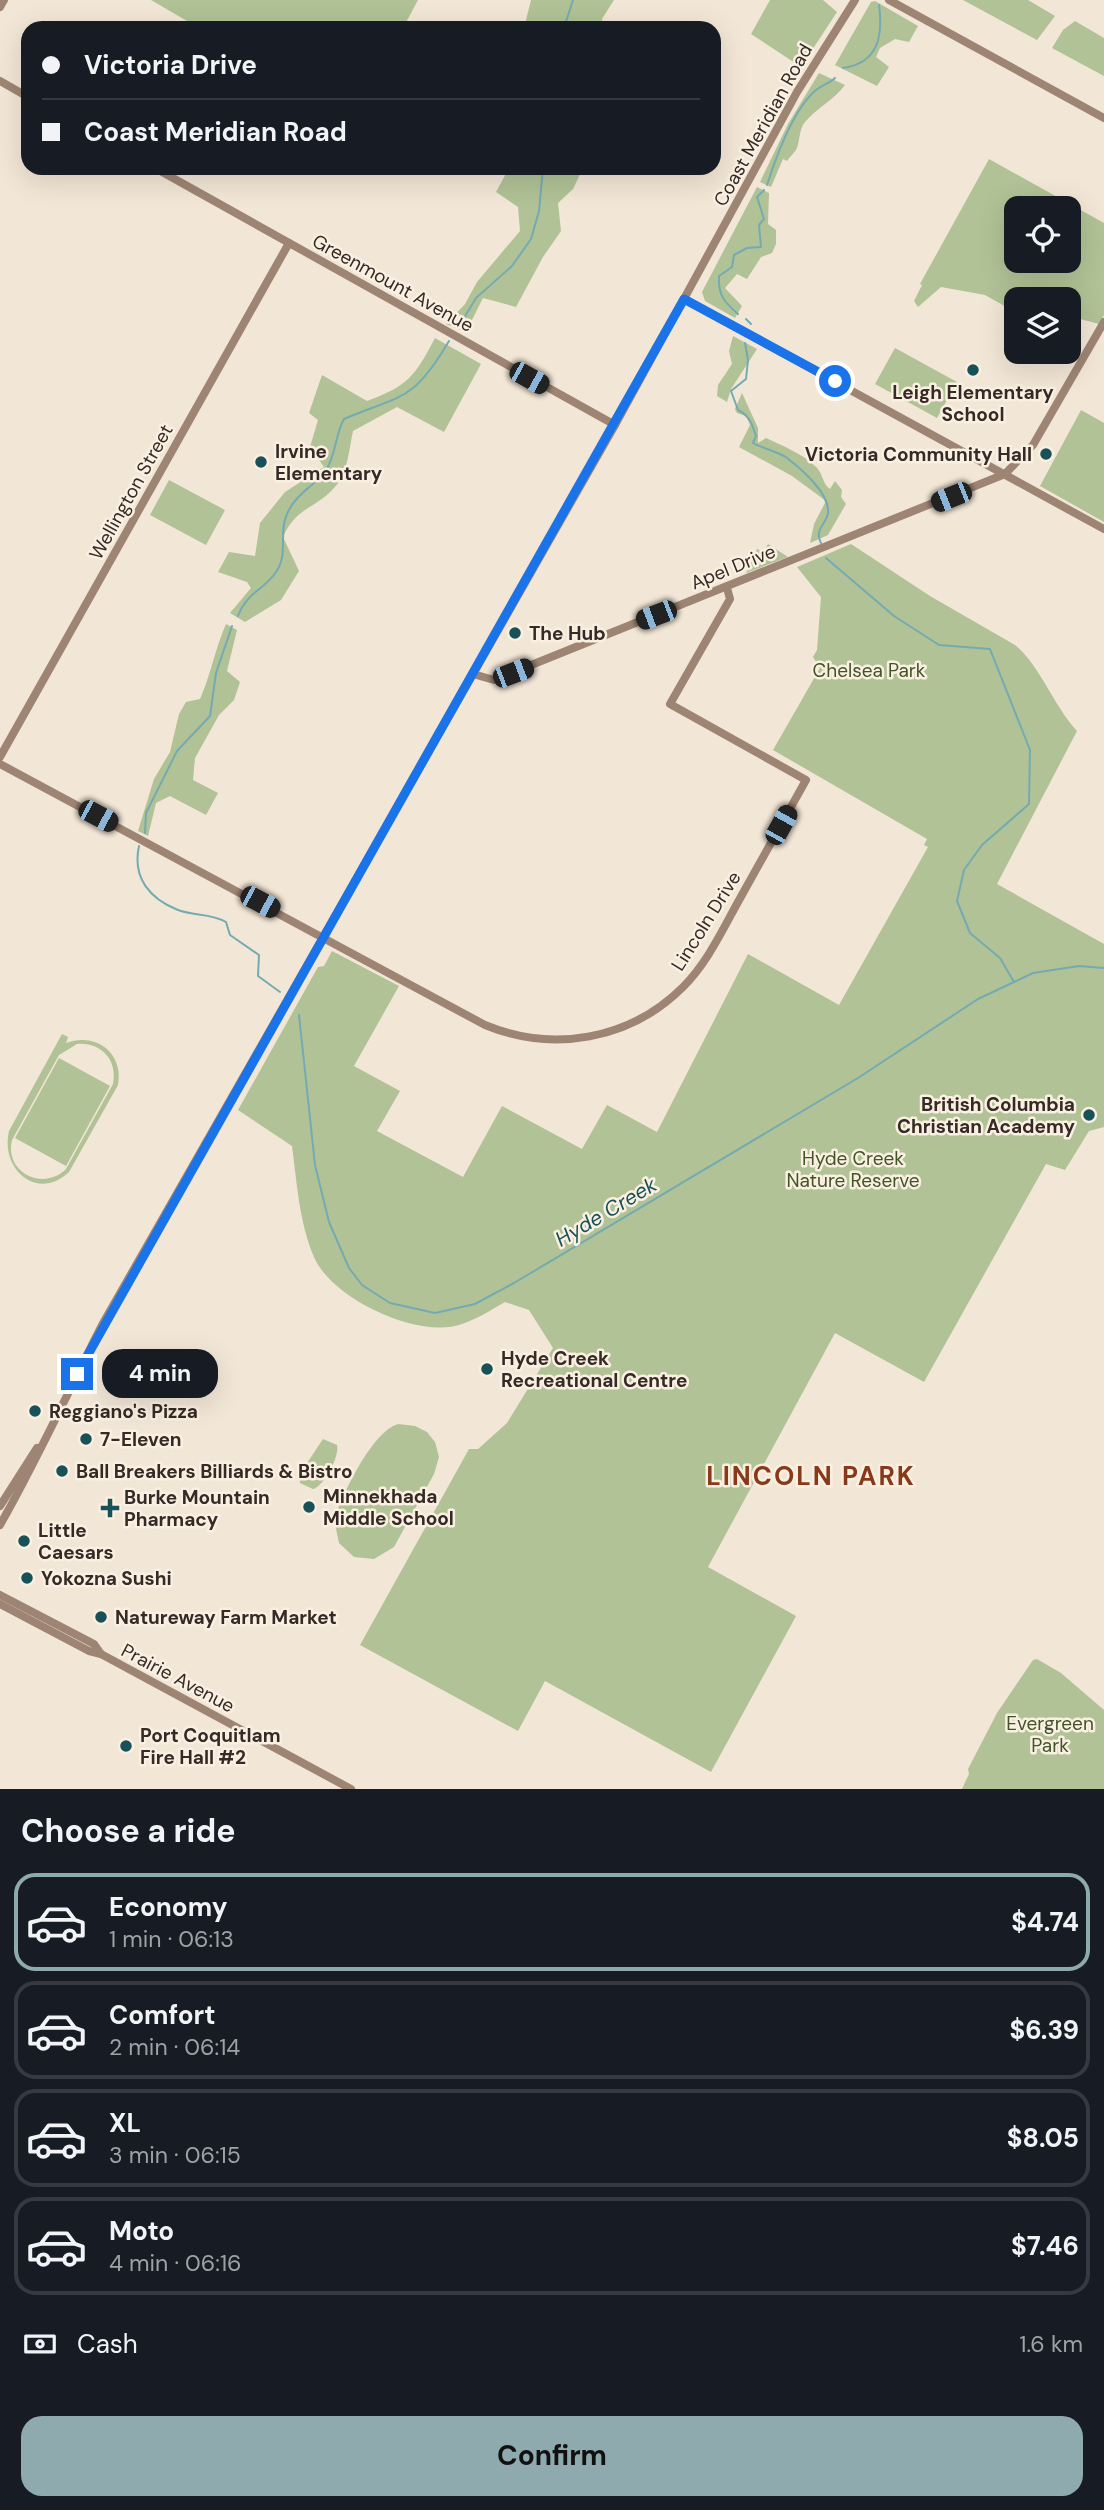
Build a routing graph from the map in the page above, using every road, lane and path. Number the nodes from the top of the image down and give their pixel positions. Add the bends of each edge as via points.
1 (4, 0) edge
2 (856, 0) edge
3 (889, 0) edge
4 (0, 7) edge
5 (0, 81) edge
6 (21, 93) edge
7 (1104, 118) edge
8 (168, 175) edge
9 (289, 243) junction
10 (684, 299) junction
11 (1104, 322) edge
12 (615, 425) junction
13 (1005, 474) junction
14 (1104, 529) edge
15 (727, 588) junction
16 (473, 674) junction
17 (0, 757) edge
18 (0, 764) edge
19 (324, 937) junction
20 (43, 1440) junction
21 (0, 1506) edge
22 (0, 1525) edge
23 (0, 1595) edge
24 (0, 1604) edge
25 (101, 1654) junction
26 (351, 1789) edge

1 - 4 main road
2 - 10 main road, Coast Meridian Road via 797,92
3 - 7 main road
5 - 6 main road
8 - 9 main road, Greenmount Avenue
9 - 12 main road, Greenmount Avenue
9 - 17 main road, Wellington Street
10 - 12 main road, Coast Meridian Road
10 - 13 main road
11 - 13 main road via 1033,445
12 - 16 main road, Coast Meridian Road
13 - 14 main road
13 - 15 main road, Apel Drive
15 - 16 main road, Apel Drive via 494,680
15 - 19 main road, Lincoln Drive via 730,599 670,704 806,780 699,968 684,986 657,1009 614,1030 558,1040 502,1031
16 - 19 main road, Coast Meridian Road
18 - 19 main road, Lincoln Drive
19 - 20 main road, Coast Meridian Road via 102,1325
20 - 21 main road, Coast Meridian Road
20 - 22 main road, Coast Meridian Road via 30,1474
23 - 25 main road, Prairie Avenue via 94,1644
24 - 25 main road, Prairie Avenue
25 - 26 main road, Prairie Avenue

